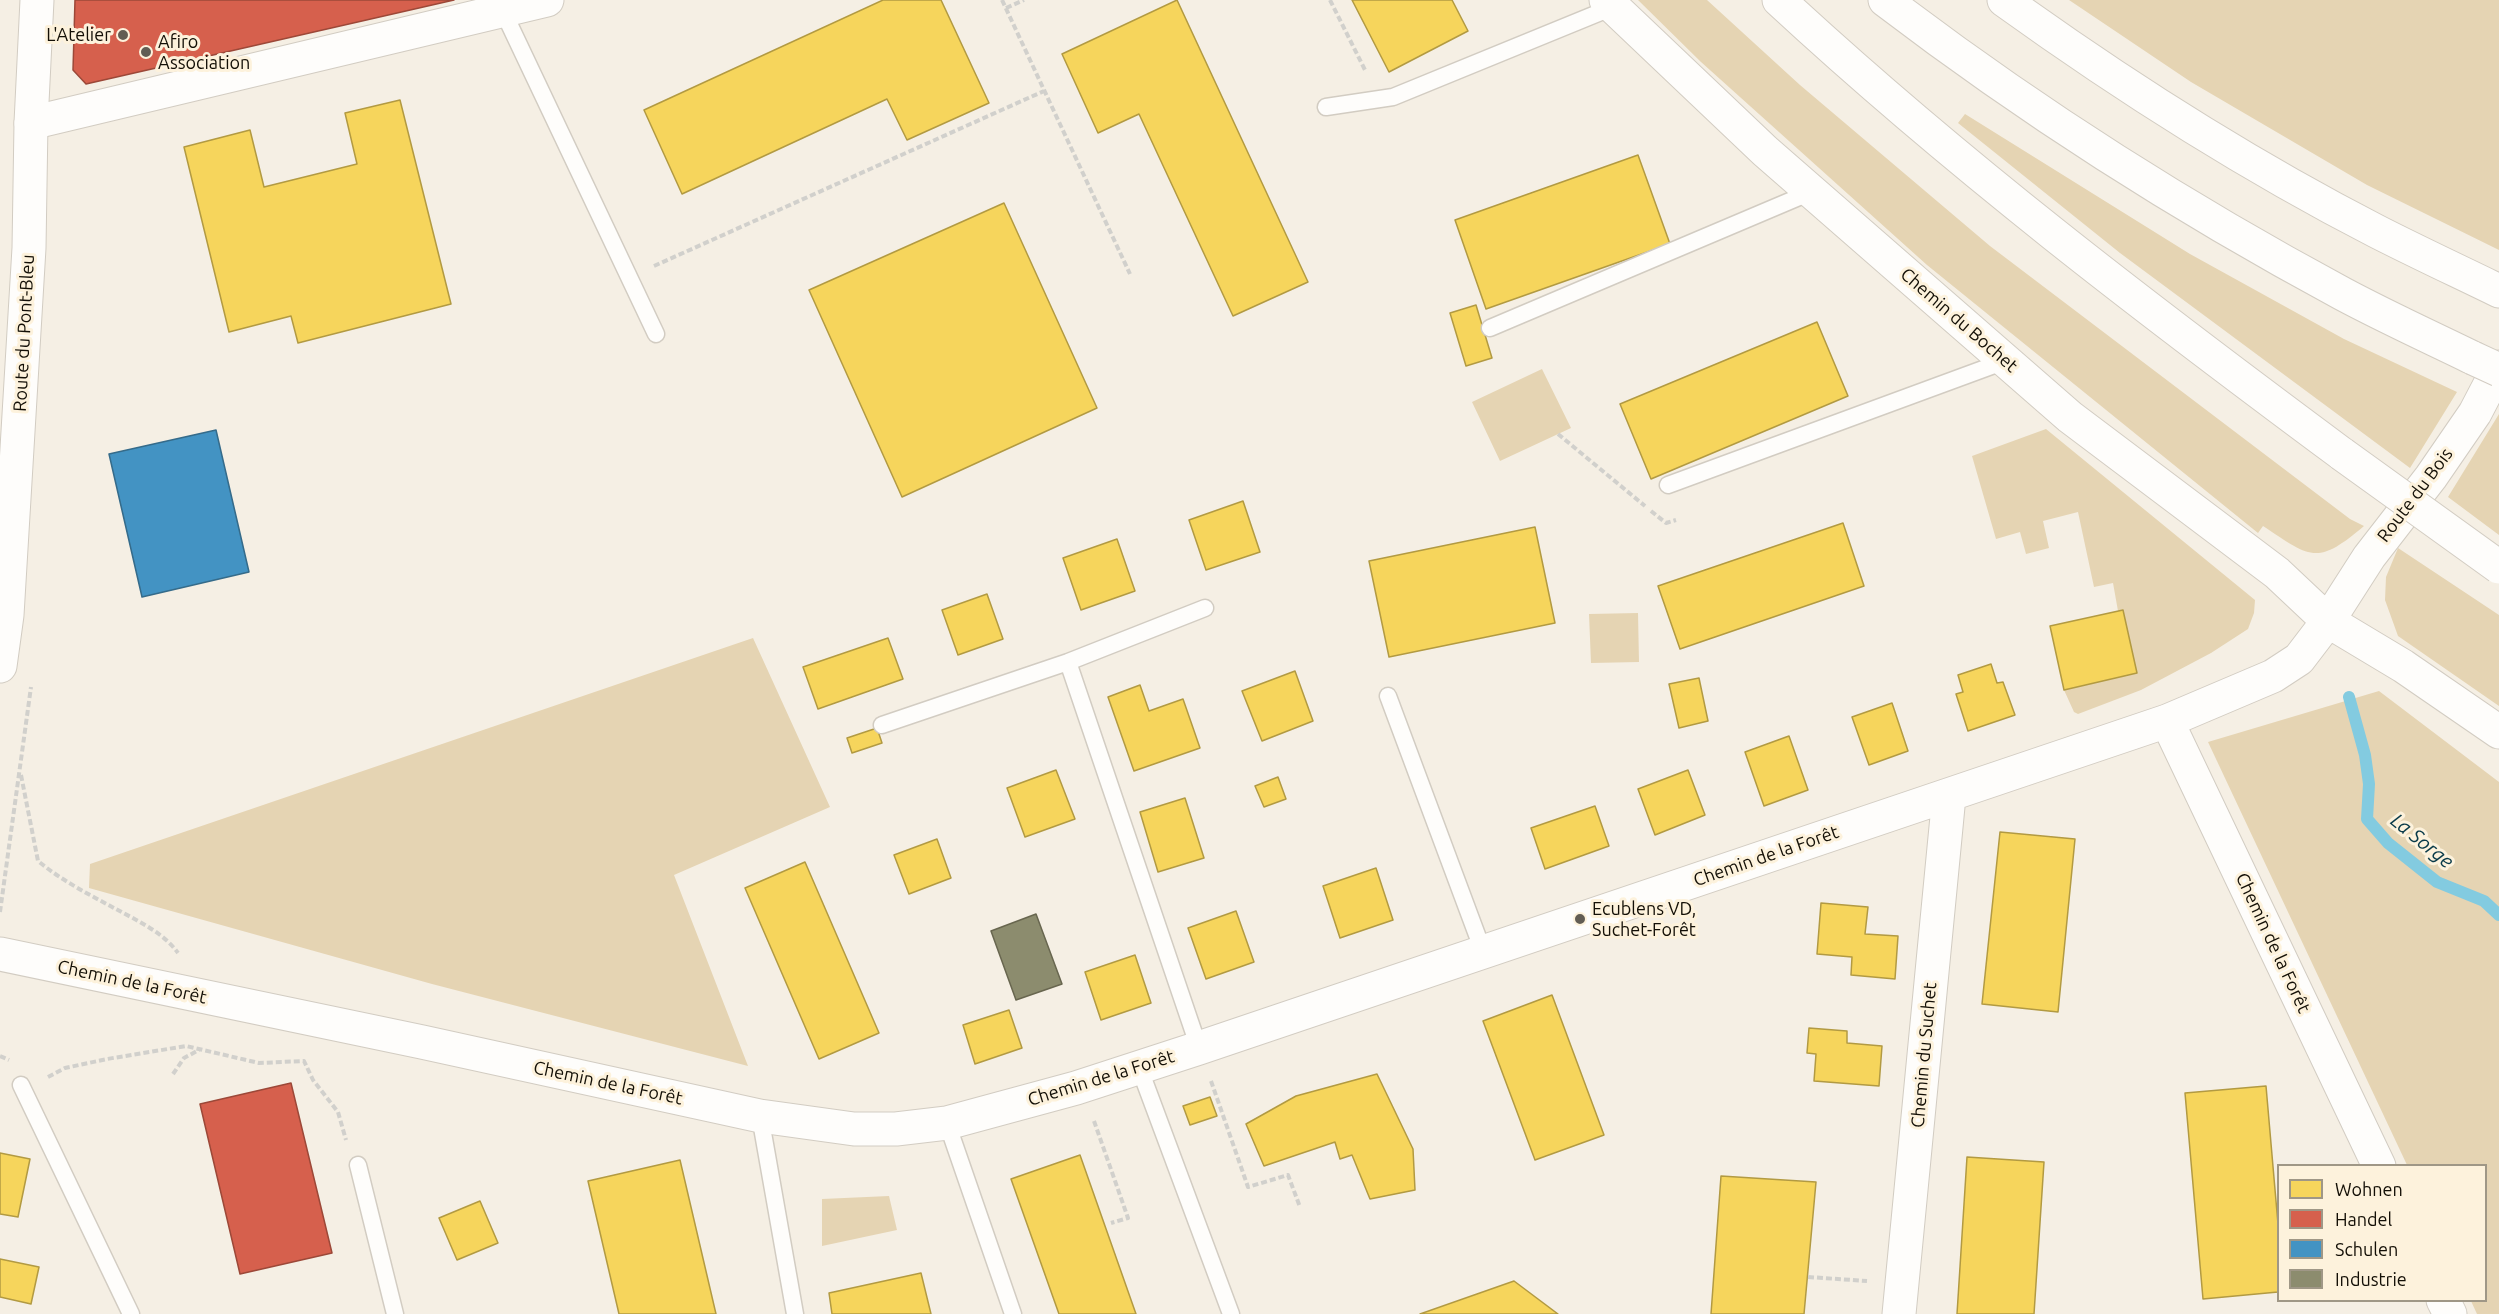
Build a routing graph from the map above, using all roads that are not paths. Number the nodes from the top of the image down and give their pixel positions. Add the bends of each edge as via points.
1 (37, 0) edge
2 (547, 0) edge
3 (1779, 0) edge
4 (1885, 0) edge
5 (2004, 0) edge
6 (1610, 3) edge
7 (503, 10) junction
8 (1326, 107) dead end
9 (31, 123) junction
10 (1811, 192) junction
11 (2499, 291) edge
12 (1490, 328) dead end
13 (656, 334) dead end
14 (2006, 361) junction
15 (2490, 365) edge
16 (1668, 485) dead end
17 (2499, 567) edge
18 (1205, 608) dead end
19 (2328, 621) junction
20 (1068, 662) junction
21 (0, 666) edge
22 (1388, 696) dead end
23 (2168, 721) junction
24 (882, 725) dead end
25 (2499, 732) edge
26 (1949, 796) junction
27 (1483, 951) junction
28 (0, 954) edge
29 (1199, 1048) junction
30 (1139, 1067) junction
31 (22, 1087) road end
32 (760, 1116) junction
33 (947, 1123) junction
34 (2378, 1164) edge
35 (358, 1165) dead end
36 (131, 1314) edge
37 (395, 1314) edge
38 (795, 1314) edge
39 (1013, 1314) edge
40 (1231, 1314) edge
41 (1899, 1314) edge

1 - 9 main road, Route du Pont-Bleu
2 - 7 main road
3 - 17 main road, bridge via 2030,216 2207,354
4 - 15 main road via 2003,86 2162,190 2345,295
5 - 11 main road via 2120,80 2275,175
6 - 8 lane via 1393,97
6 - 10 main road, Chemin du Bochet
7 - 9 main road
7 - 13 lane
9 - 21 main road, Route du Pont-Bleu via 24,345 7,615
10 - 12 lane
10 - 14 main road, Chemin du Bochet
14 - 16 lane
14 - 19 main road, Chemin du Bochet via 2070,417 2277,573
15 - 19 main road, Route du Bois via 2475,412 2369,557
18 - 20 lane
19 - 23 main road, Chemin de la Forêt via 2287,668
19 - 25 main road, Chemin du Bochet via 2403,666
20 - 24 lane
20 - 29 lane
22 - 27 lane
23 - 26 main road, Chemin de la Forêt
23 - 34 main road, Chemin de la Forêt
26 - 27 main road, Chemin de la Forêt
26 - 41 main road, Chemin du Suchet
27 - 29 main road, Chemin de la Forêt
28 - 32 main road, Chemin de la Forêt
29 - 30 main road, Chemin de la Forêt
30 - 33 main road, Chemin de la Forêt
30 - 40 lane
31 - 36 lane
32 - 33 main road, Chemin de la Forêt via 854,1129
32 - 38 lane
33 - 39 lane
35 - 37 lane

